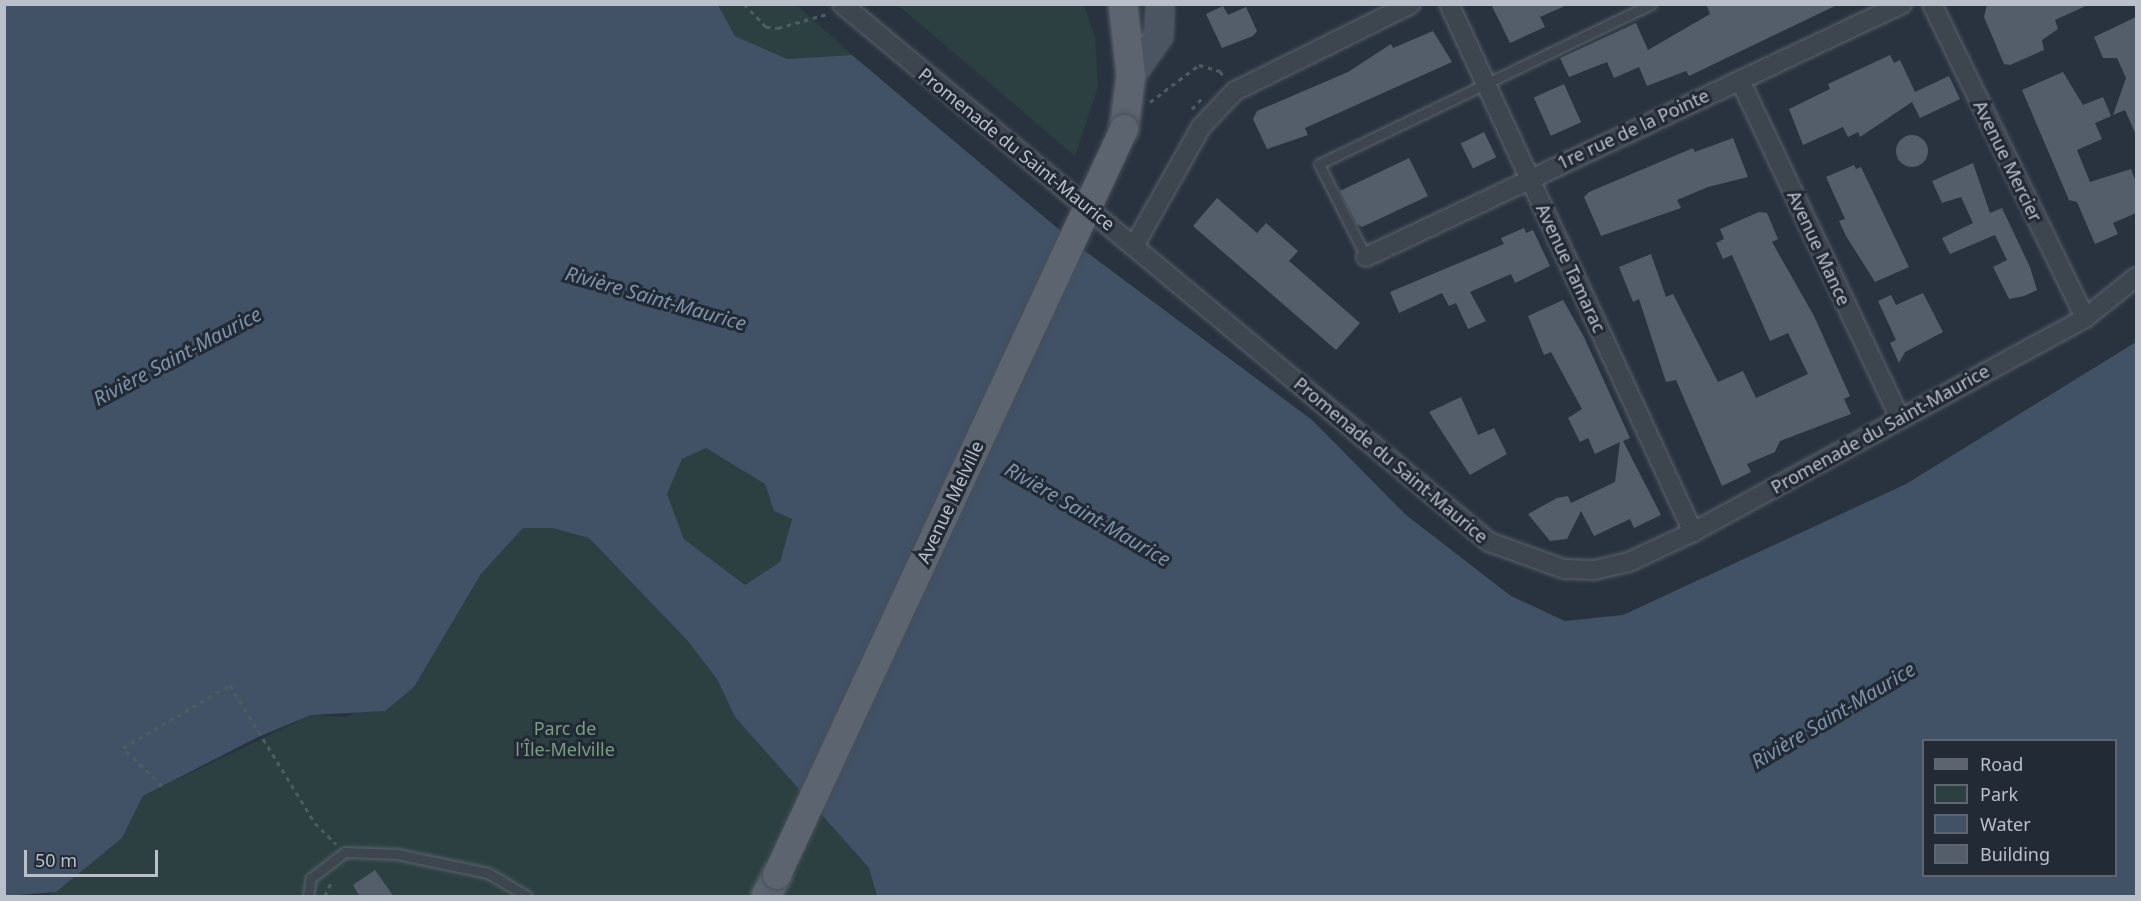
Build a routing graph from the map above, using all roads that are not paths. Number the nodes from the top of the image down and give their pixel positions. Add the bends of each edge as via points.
1 (1123, 4) edge
2 (1160, 4) edge
3 (1411, 4) edge
4 (1449, 4) edge
5 (1651, 4) edge
6 (1902, 4) edge
7 (1932, 4) edge
8 (844, 6) edge
9 (1131, 75) junction
10 (1740, 80) junction
11 (1485, 82) junction
12 (1529, 178) junction
13 (1134, 246) junction
14 (1366, 257) joint
15 (2136, 277) edge
16 (2085, 318) junction
17 (1899, 417) junction
18 (1693, 532) junction
19 (772, 889) edge
20 (308, 897) edge
21 (527, 897) edge

1 - 9 main road, Avenue Melville
2 - 9 street via 1159,36
3 - 13 street via 1235,91 1201,127
4 - 11 street, Avenue Tamarac
5 - 11 lane
6 - 10 street, 1re rue de la Pointe
7 - 16 street, Avenue Mercier
8 - 13 street, Promenade du Saint-Maurice
9 - 19 main road, Avenue Melville, bridge via 1124,129
10 - 12 street, 1re rue de la Pointe
10 - 17 street, Avenue Mance
11 - 12 street, Avenue Tamarac
11 - 14 lane via 1319,164
12 - 14 street, 1re rue de la Pointe
12 - 18 street, Avenue Tamarac
13 - 18 street, Promenade du Saint-Maurice via 1489,542 1564,569 1594,570 1629,562
15 - 16 street, Promenade du Saint-Maurice
16 - 17 street, Promenade du Saint-Maurice
17 - 18 street, Promenade du Saint-Maurice
20 - 21 lane via 311,878 345,852 397,854 488,873

